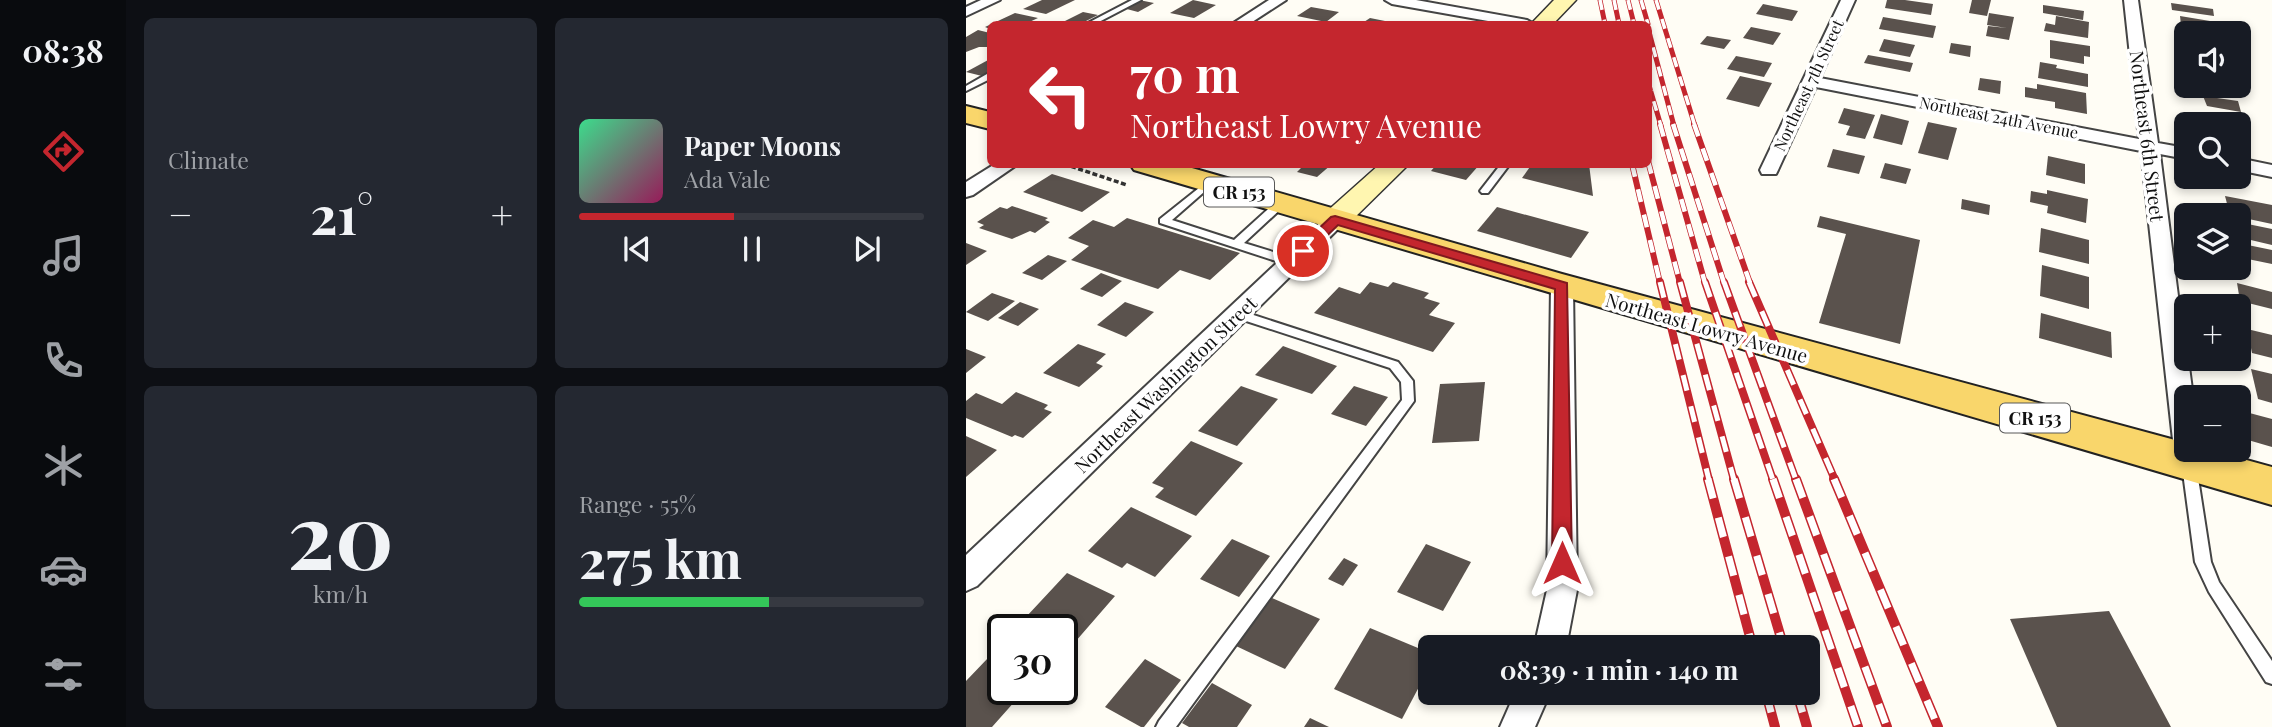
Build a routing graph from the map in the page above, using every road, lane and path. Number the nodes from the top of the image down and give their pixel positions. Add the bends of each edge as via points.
1 (993, 0) edge
2 (1137, 0) edge
3 (1279, 0) edge
4 (1392, 0) edge
5 (1566, 0) edge
6 (1847, 0) edge
7 (2131, 0) edge
8 (966, 12) edge
9 (1096, 21) edge
10 (1244, 21) edge
11 (1510, 21) edge
12 (1544, 21) edge
13 (987, 78) edge
14 (1811, 81) junction
15 (966, 89) edge
16 (966, 114) edge
17 (987, 120) edge
18 (2149, 147) junction
19 (2174, 152) edge
20 (2251, 167) edge
21 (1003, 168) edge
22 (1158, 168) edge
23 (1392, 168) edge
24 (1503, 168) edge
25 (1769, 170) dead end
26 (2272, 171) edge
27 (1209, 183) junction
28 (966, 191) edge
29 (1485, 191) dead end
30 (1280, 204) junction
31 (1335, 220) junction
32 (1236, 244) junction
33 (1292, 262) junction
34 (1562, 286) junction
35 (1238, 314) junction
36 (2179, 385) edge
37 (2174, 447) edge
38 (2189, 462) edge
39 (2215, 462) edge
40 (2272, 486) edge
41 (966, 576) edge
42 (1554, 635) edge
43 (2272, 676) edge
44 (1527, 705) edge
45 (1165, 727) edge
46 (1517, 727) edge

1 - 8 street
2 - 9 lane
3 - 10 street
4 - 11 street
5 - 12 street
6 - 14 street, Northeast 7th Street
7 - 18 street, Northeast 6th Street
13 - 15 lane
14 - 18 street, Northeast 24th Avenue
14 - 25 street, Northeast 7th Street
16 - 17 main road
18 - 19 street, Northeast 24th Avenue
18 - 36 street, Northeast 6th Street
20 - 26 street
21 - 28 street
22 - 27 main road, Northeast Lowry Avenue / CR 153
23 - 31 street, Northeast Washington Street
24 - 29 lane
27 - 30 main road, Northeast Lowry Avenue / CR 153
27 - 32 lane via 1164,220
30 - 31 main road, Northeast Lowry Avenue / CR 153
30 - 32 lane
31 - 33 street, Northeast Washington Street
31 - 34 main road, Northeast Lowry Avenue / CR 153
32 - 33 lane
33 - 35 street, Northeast Washington Street
34 - 37 main road, Northeast Lowry Avenue / CR 153
34 - 42 street via 1562,590
35 - 41 street, Northeast Washington Street
35 - 45 lane via 1394,365 1407,381 1408,401
38 - 43 lane via 2203,562 2214,587
39 - 40 main road, Northeast Lowry Avenue / CR 153
44 - 46 street

